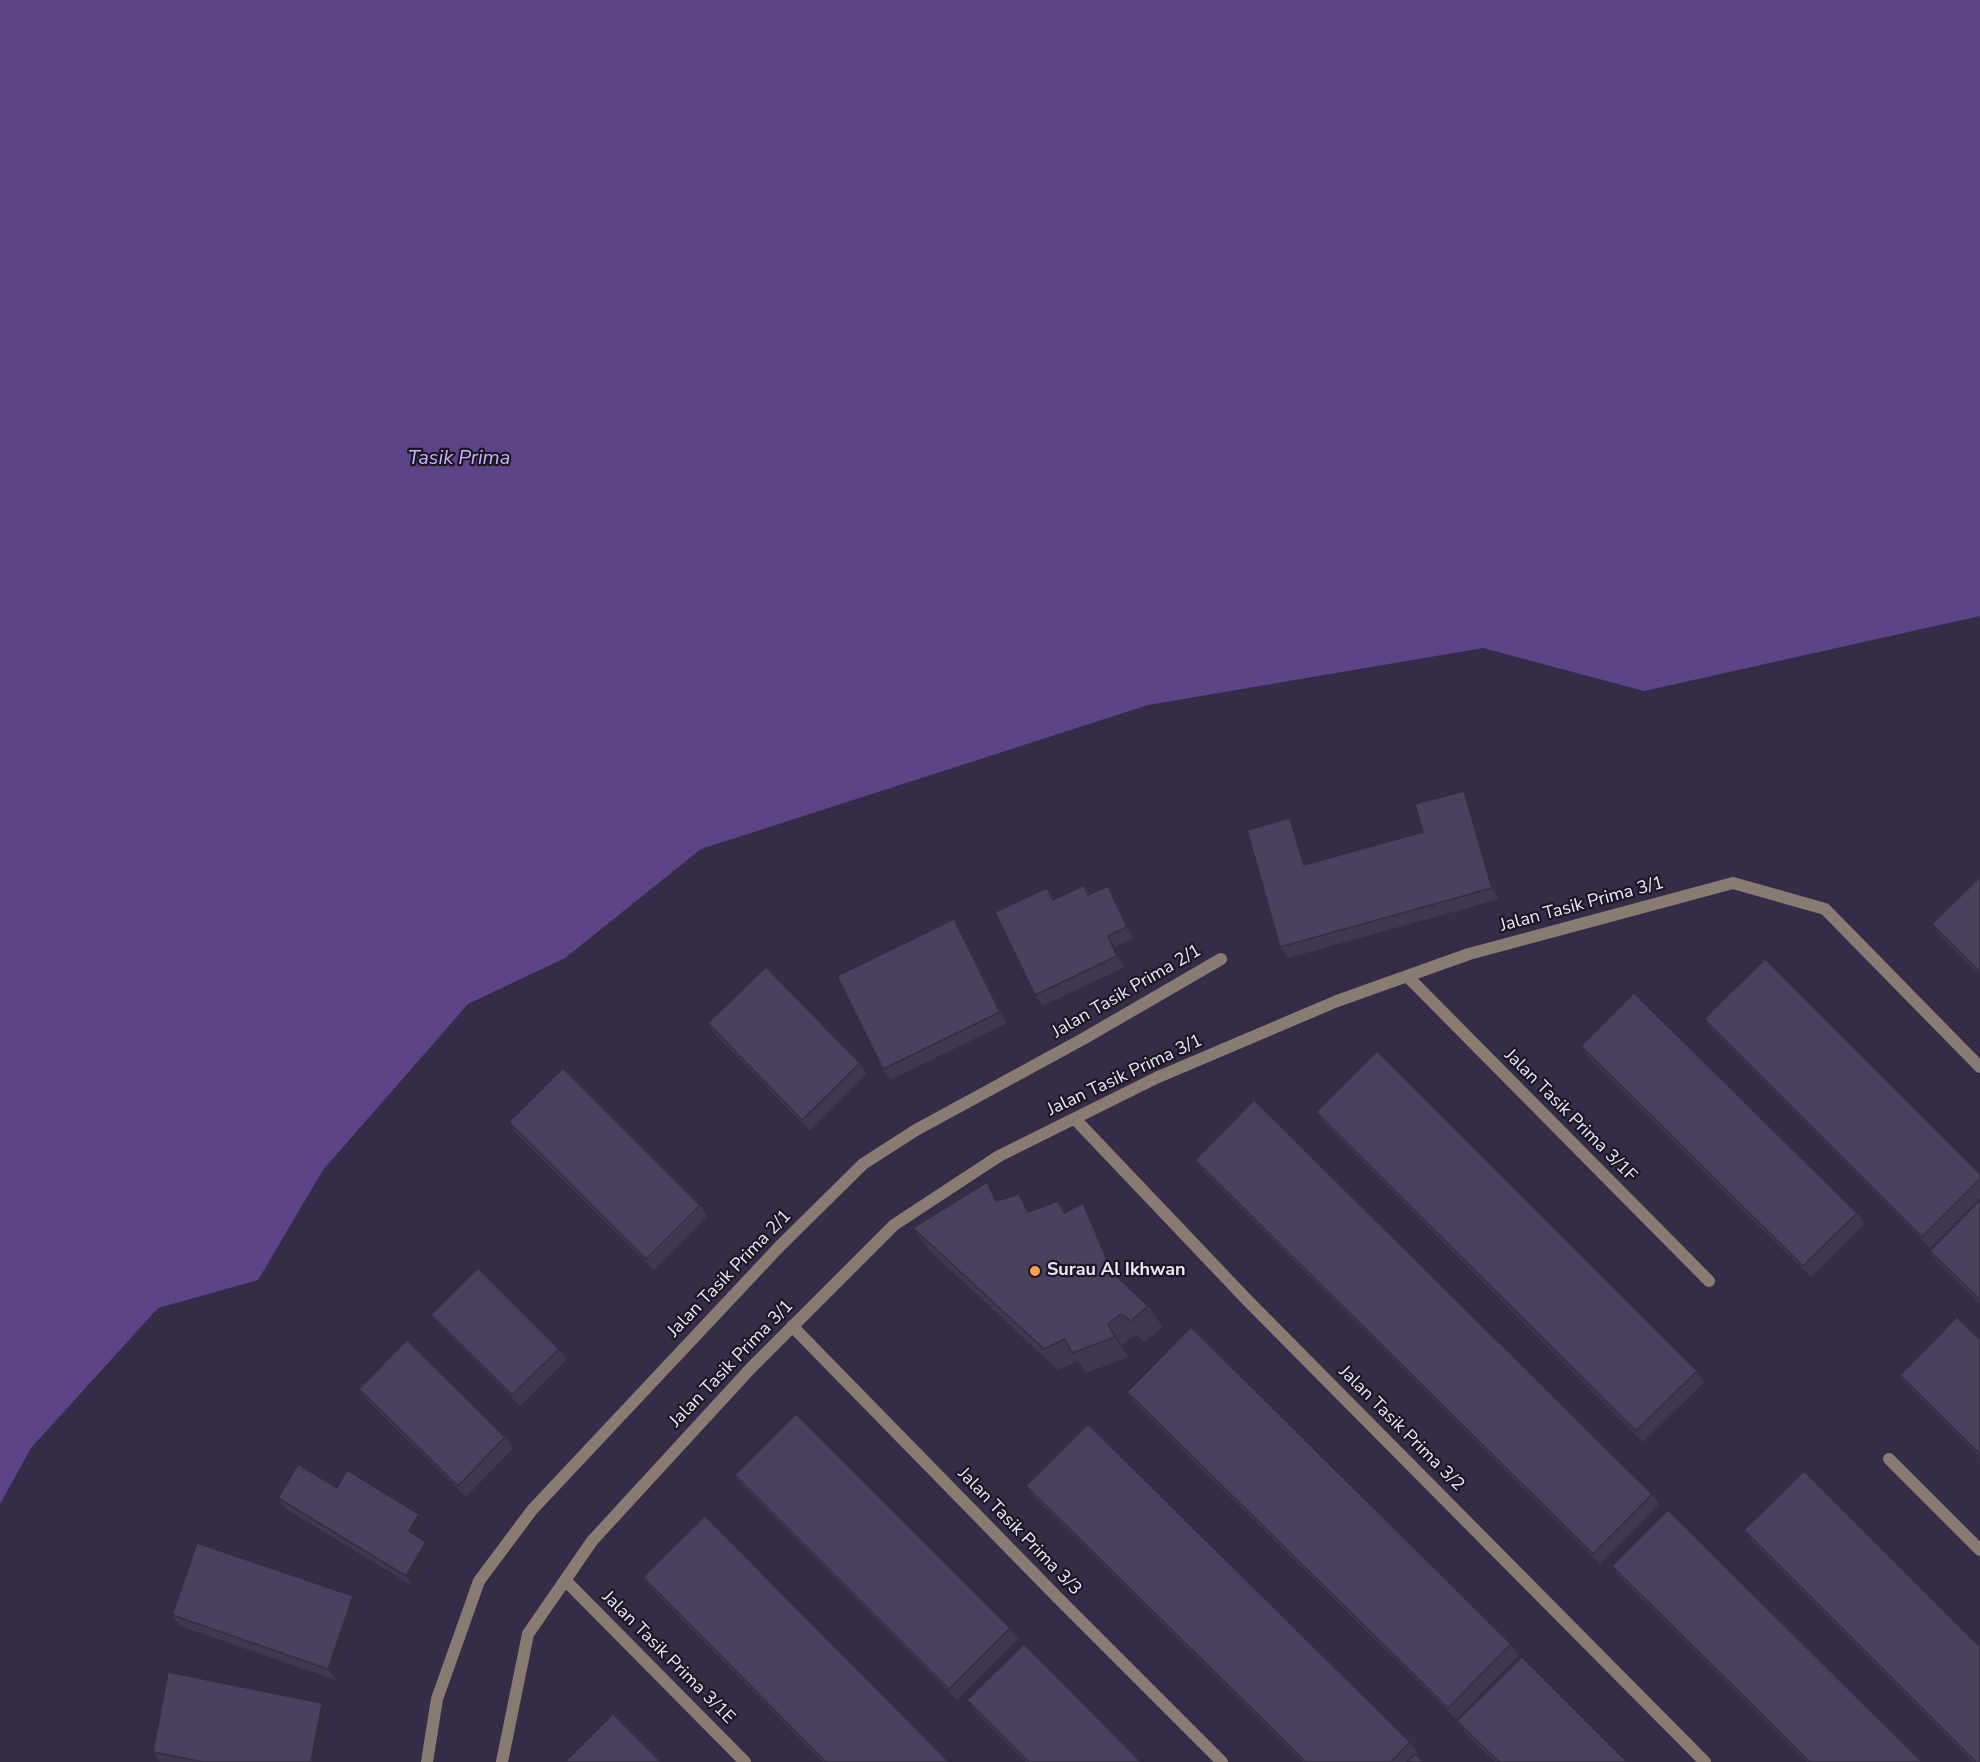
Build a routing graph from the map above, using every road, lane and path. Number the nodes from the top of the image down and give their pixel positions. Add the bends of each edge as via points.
1 (1221, 959) dead end
2 (1407, 976) junction
3 (1980, 1067) edge
4 (1075, 1119) junction
5 (1708, 1281) dead end
6 (792, 1326) junction
7 (1889, 1459) dead end
8 (1980, 1550) edge
9 (565, 1580) junction
10 (427, 1762) edge
11 (502, 1762) edge
12 (745, 1762) edge
13 (1222, 1762) edge
14 (1705, 1762) edge

1 - 10 street, Jalan Tasik Prima 2/1 via 916,1130 863,1164 779,1247 532,1510 480,1581 437,1699
2 - 3 street, Jalan Tasik Prima 3/1 via 1469,954 1733,883 1825,909
2 - 4 street, Jalan Tasik Prima 3/1 via 1336,1001 1156,1078
2 - 5 street, Jalan Tasik Prima 3/1F
4 - 6 street, Jalan Tasik Prima 3/1 via 999,1156 894,1225
4 - 14 street, Jalan Tasik Prima 3/2 via 1250,1302
6 - 9 street, Jalan Tasik Prima 3/1 via 592,1541
6 - 13 street, Jalan Tasik Prima 3/3
7 - 8 street
9 - 11 street, Jalan Tasik Prima 3/1 via 528,1634
9 - 12 street, Jalan Tasik Prima 3/1E

